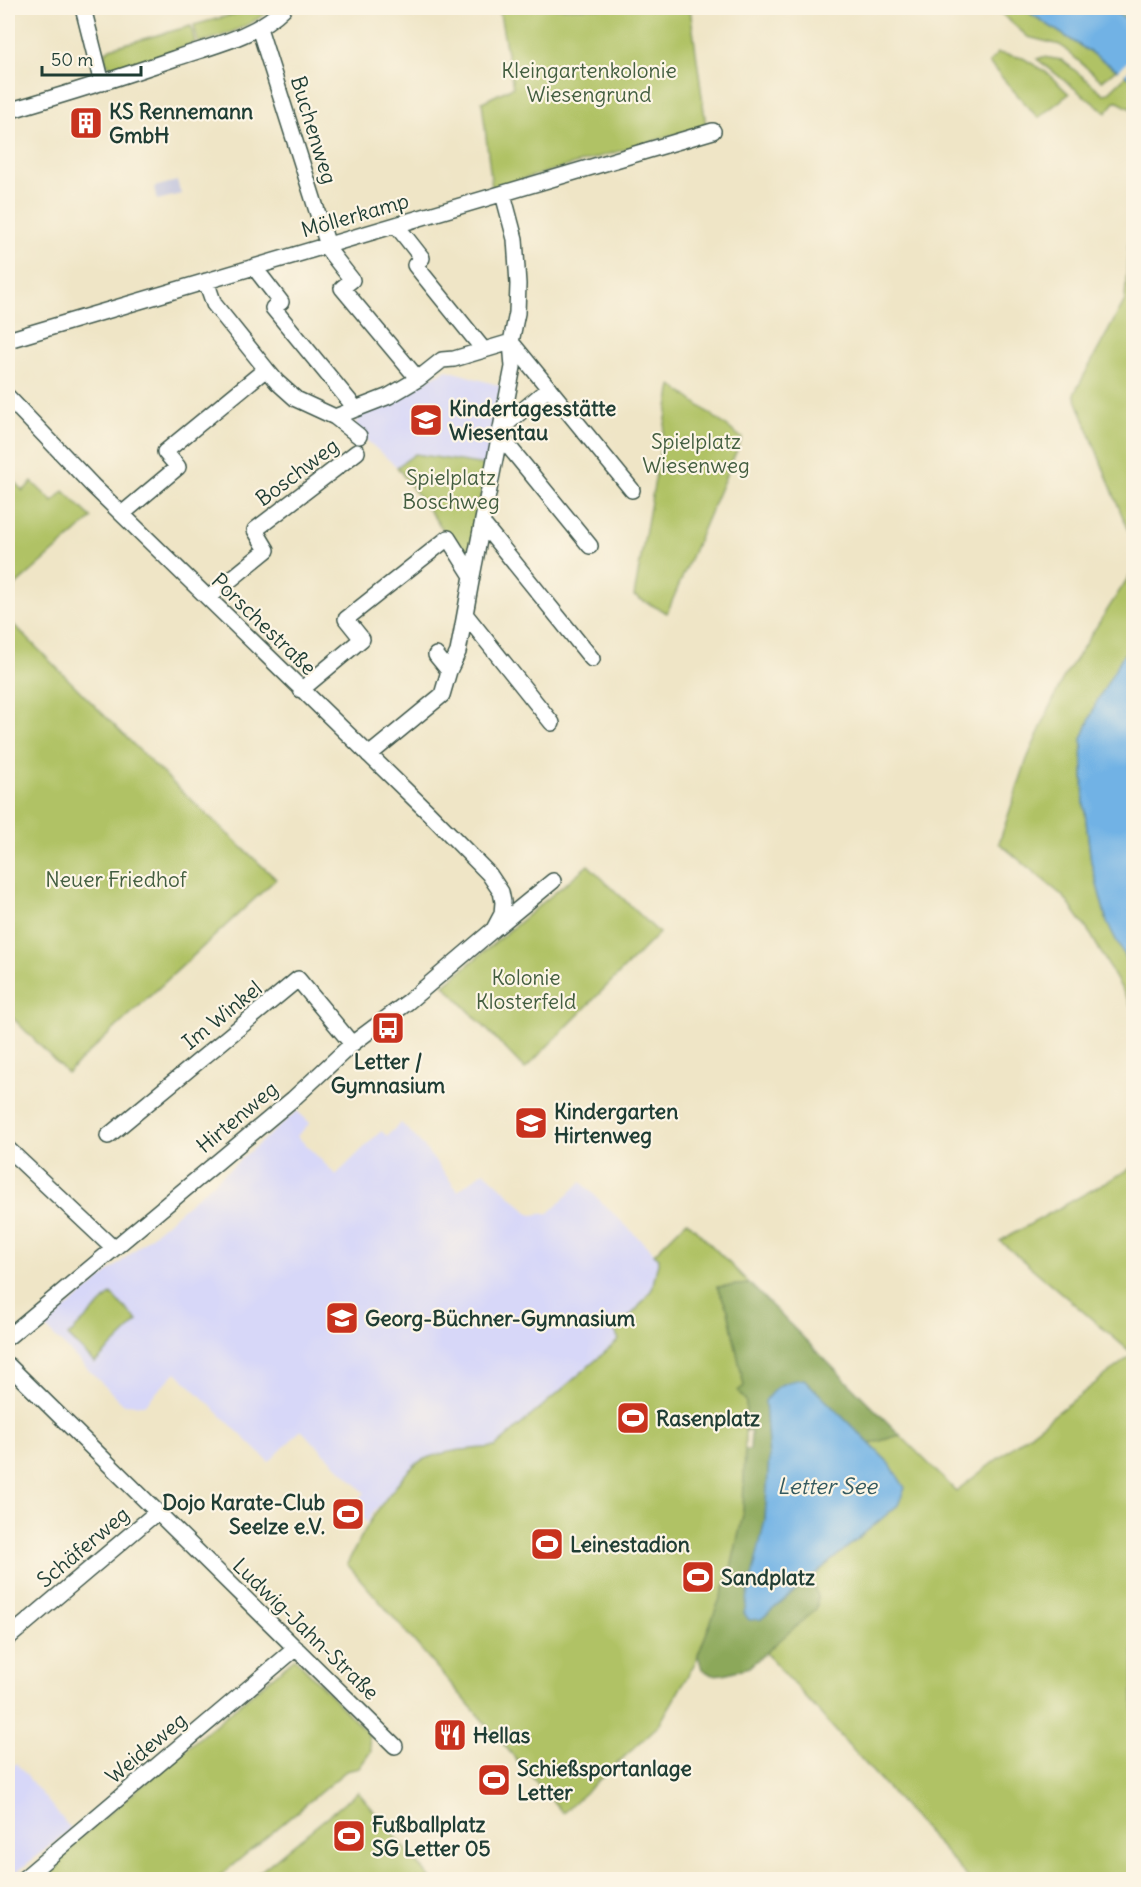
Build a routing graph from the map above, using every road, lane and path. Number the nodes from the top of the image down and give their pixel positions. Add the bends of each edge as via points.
1 (82, 8) edge
2 (284, 8) edge
3 (259, 28) junction
4 (102, 83) junction
5 (8, 111) edge
6 (713, 131) dead end
7 (503, 194) junction
8 (396, 225) junction
9 (327, 245) junction
10 (254, 267) junction
11 (206, 280) junction
12 (8, 340) edge
13 (511, 342) junction
14 (483, 349) junction
15 (266, 369) junction
16 (418, 379) junction
17 (549, 388) junction
18 (8, 397) edge
19 (356, 409) junction
20 (335, 417) junction
21 (503, 427) junction
22 (359, 436) dead end
23 (357, 452) dead end
24 (632, 490) dead end
25 (122, 514) junction
26 (483, 524) junction
27 (590, 546) dead end
28 (472, 576) junction
29 (208, 598) junction
30 (465, 614) junction
31 (436, 655) dead end
32 (592, 659) dead end
33 (449, 670) junction
34 (301, 690) junction
35 (552, 723) dead end
36 (369, 755) junction
37 (554, 881) dead end
38 (494, 929) junction
39 (352, 1044) junction
40 (108, 1136) dead end
41 (8, 1149) edge
42 (113, 1248) junction
43 (8, 1337) edge
44 (8, 1365) edge
45 (157, 1512) junction
46 (8, 1638) edge
47 (296, 1648) junction
48 (395, 1746) dead end
49 (22, 1880) edge

1 - 4 street
2 - 3 street
3 - 4 street
3 - 9 street, Buchenweg
4 - 5 street
6 - 7 street, Möllerkamp
7 - 8 street, Möllerkamp
7 - 13 street via 515,239 518,284
8 - 9 street, Möllerkamp
8 - 14 street via 422,258 415,265
9 - 10 street, Möllerkamp
9 - 16 street, Buchenweg via 352,280 342,288
10 - 11 street, Möllerkamp
10 - 19 street via 280,302 273,308
11 - 12 street, Möllerkamp
11 - 15 street via 214,304
13 - 14 street
13 - 17 street
13 - 21 street via 513,367
14 - 16 street via 442,360
15 - 20 street via 296,399
15 - 25 street via 165,452 177,467
16 - 19 street
17 - 21 street
17 - 24 street
18 - 25 street, Porschestraße
19 - 20 street
20 - 22 street
21 - 26 street
21 - 27 street
23 - 29 street, Boschweg via 255,530 267,550
25 - 29 street, Porschestraße
26 - 28 street
26 - 32 street
28 - 30 street
28 - 34 street via 448,538 346,619 362,639
29 - 34 street, Porschestraße
30 - 33 street via 458,652
30 - 35 street
31 - 33 street
33 - 36 street via 442,695
34 - 36 street, Porschestraße
36 - 38 street, Porschestraße via 494,880 503,902
37 - 38 street, Hirtenweg
38 - 39 street, Hirtenweg
39 - 40 street, Im Winkel via 298,980
39 - 42 street, Hirtenweg via 293,1099
41 - 42 street
42 - 43 street, Hirtenweg
44 - 45 street, Ludwig-Jahn-Straße
45 - 46 street, Schäferweg
45 - 47 street, Ludwig-Jahn-Straße
47 - 48 street, Ludwig-Jahn-Straße
47 - 49 street, Weideweg

